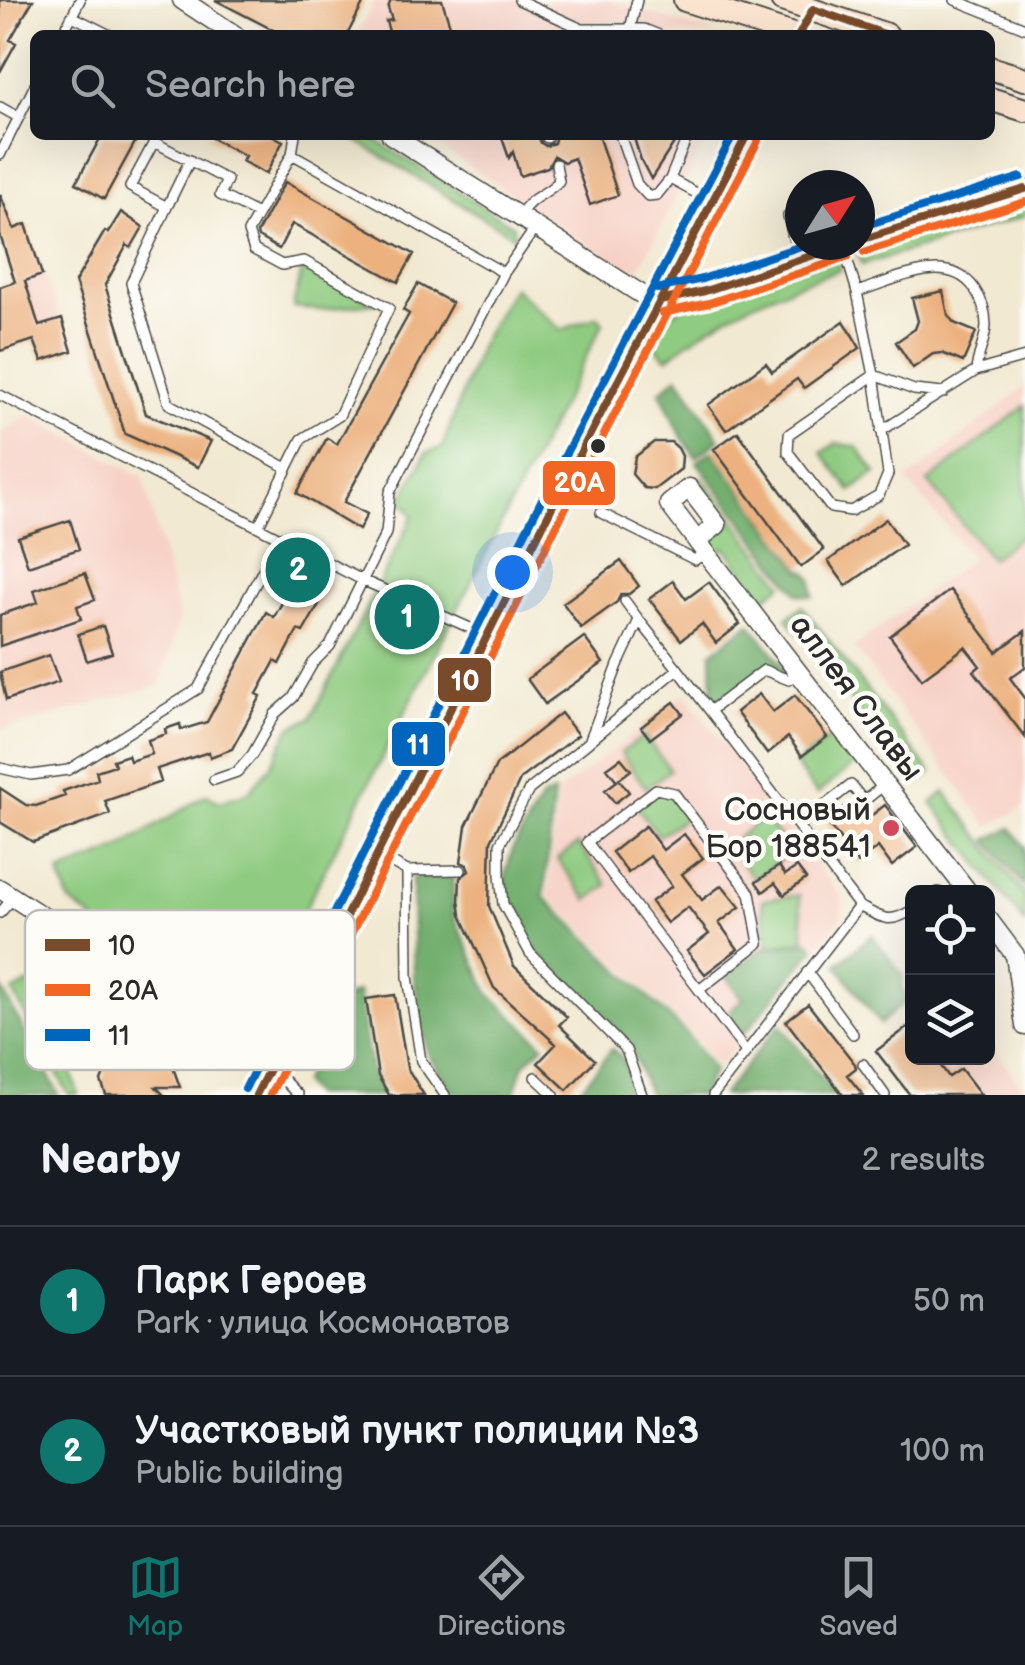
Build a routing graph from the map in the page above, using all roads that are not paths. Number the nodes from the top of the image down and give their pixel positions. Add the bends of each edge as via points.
1 (80, 0) edge
2 (182, 0) edge
3 (519, 0) edge
4 (637, 0) edge
5 (685, 0) edge
6 (782, 0) edge
7 (955, 0) edge
8 (815, 5) edge
9 (72, 16) junction
10 (1025, 28) edge
11 (630, 29) junction
12 (65, 30) edge
13 (100, 30) edge
14 (227, 30) edge
15 (580, 30) edge
16 (615, 30) edge
17 (646, 30) edge
18 (780, 30) edge
19 (799, 30) edge
20 (874, 30) edge
21 (995, 70) edge
22 (1025, 79) edge
23 (30, 94) edge
24 (995, 101) edge
25 (0, 107) edge
26 (1025, 110) edge
27 (18, 117) junction
28 (295, 140) edge
29 (400, 140) edge
30 (622, 140) edge
31 (686, 140) edge
32 (745, 140) edge
33 (292, 154) junction
34 (0, 155) edge
35 (190, 160) junction
36 (556, 164) dead end
37 (670, 178) junction
38 (1025, 189) edge
39 (713, 202) junction
40 (168, 206) junction
41 (258, 214) junction
42 (520, 215) junction
43 (536, 227) junction
44 (875, 235) edge
45 (795, 260) edge
46 (848, 260) edge
47 (504, 273) junction
48 (857, 292) junction
49 (660, 301) junction
50 (1025, 357) edge
51 (976, 371) junction
52 (874, 375) junction
53 (945, 393) junction
54 (0, 395) edge
55 (881, 430) junction
56 (287, 468) junction
57 (602, 513) dead end
58 (259, 525) junction
59 (281, 536) junction
60 (701, 547) joint
61 (362, 580) junction
62 (624, 601) dead end
63 (639, 620) junction
64 (486, 636) junction
65 (678, 669) junction
66 (799, 672) junction
67 (711, 710) junction
68 (589, 742) junction
69 (0, 768) edge
70 (214, 780) dead end
71 (884, 785) junction
72 (799, 825) junction
73 (376, 854) junction
74 (460, 870) dead end
75 (407, 871) junction
76 (963, 885) edge
77 (7, 893) edge
78 (859, 906) junction
79 (33, 910) edge
80 (348, 910) edge
81 (0, 913) edge
82 (905, 914) edge
83 (995, 928) edge
84 (807, 972) junction
85 (699, 990) junction
86 (1025, 1026) edge
87 (852, 1034) dead end
88 (746, 1052) junction
89 (863, 1064) dead end
90 (268, 1070) edge
91 (274, 1070) edge
92 (535, 1077) dead end
93 (256, 1095) edge
94 (298, 1095) edge
95 (446, 1095) edge
96 (554, 1095) edge
97 (642, 1095) edge
98 (713, 1095) edge
99 (885, 1095) edge

1 - 9 lane
2 - 14 street
3 - 15 lane
4 - 11 lane
5 - 18 street
6 - 8 street
7 - 10 lane
8 - 19 street
8 - 20 street
9 - 12 lane
9 - 13 lane
11 - 16 lane
11 - 17 lane
21 - 22 street
23 - 27 lane
24 - 26 street
25 - 27 lane
27 - 34 lane
28 - 33 lane
29 - 42 street
30 - 37 lane via 636,184 648,196
31 - 37 lane
32 - 39 street
33 - 41 lane
33 - 47 lane
35 - 40 lane
35 - 40 lane via 154,142 130,188
35 - 41 lane via 228,180 220,195
36 - 42 lane via 559,180 530,199
37 - 39 lane
38 - 44 street
39 - 49 street
40 - 56 lane via 130,283 169,404
41 - 56 lane via 248,232 254,250 282,265 304,261 389,308 339,416 302,439
42 - 43 street
43 - 47 lane
43 - 49 street
45 - 49 street
46 - 48 lane
47 - 61 lane via 390,492 386,533
48 - 51 lane via 933,270 965,277 984,310
48 - 52 lane
49 - 64 street
50 - 51 lane
51 - 53 lane
52 - 53 lane
52 - 55 lane
52 - 55 lane via 788,434 788,452 831,508 852,511 879,495 888,474
53 - 55 lane
54 - 58 lane
56 - 58 lane
57 - 60 lane via 694,560
58 - 59 lane
59 - 61 lane
59 - 69 lane via 198,688 68,770 31,775
60 - 66 street, аллея Славы
61 - 64 lane
61 - 70 lane via 330,646 252,754 237,772
62 - 63 lane
63 - 65 lane
63 - 68 lane
64 - 73 street
65 - 67 lane
65 - 68 lane
66 - 67 lane via 789,680 764,670
66 - 71 street, аллея Славы
67 - 72 lane
68 - 97 lane via 529,790 500,844 494,875 530,953 626,1050
71 - 72 lane via 864,801 851,784
71 - 76 street, аллея Славы
72 - 78 lane
73 - 75 lane
73 - 80 street
74 - 75 lane
75 - 95 lane via 408,977 421,1061
77 - 79 street
77 - 81 lane
78 - 82 lane via 885,919
78 - 84 lane
83 - 86 street via 1015,955
84 - 87 lane
84 - 88 lane
85 - 85 lane via 759,943 750,893 674,793 656,789 587,842
85 - 88 lane
88 - 98 lane
89 - 99 lane
90 - 93 street
91 - 94 lane
92 - 96 lane

